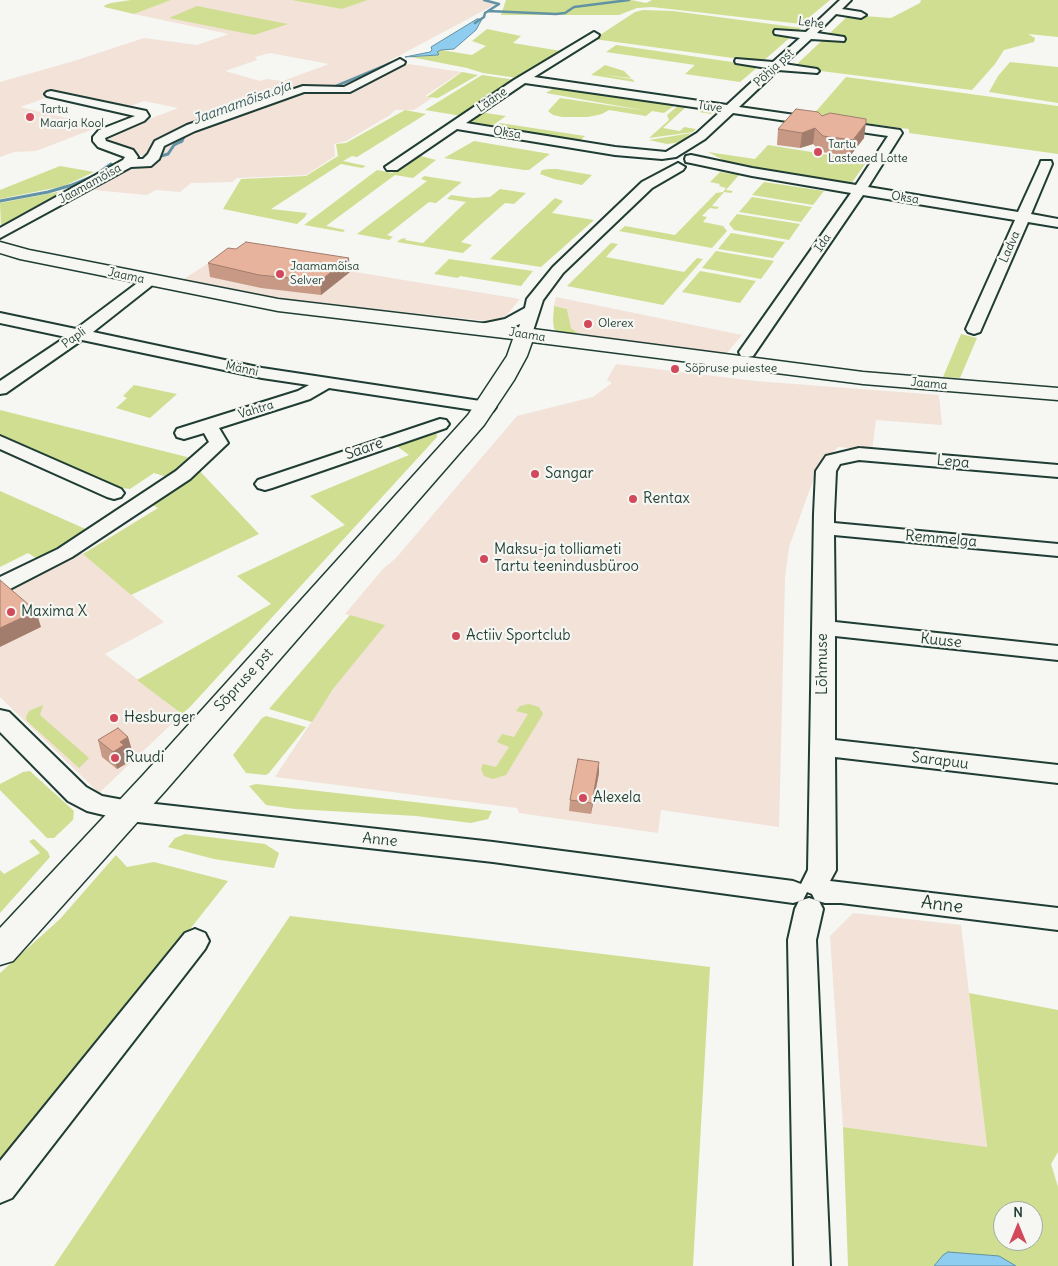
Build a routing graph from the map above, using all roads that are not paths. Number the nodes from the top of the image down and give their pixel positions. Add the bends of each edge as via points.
1 (846, 0) edge
2 (834, 11) junction
3 (861, 15) dead end
4 (779, 32) dead end
5 (594, 35) dead end
6 (808, 36) junction
7 (840, 39) dead end
8 (740, 61) dead end
9 (400, 62) dead end
10 (776, 66) junction
11 (813, 71) dead end
12 (524, 79) junction
13 (51, 94) dead end
14 (730, 109) junction
15 (457, 125) junction
16 (896, 134) joint
17 (701, 136) junction
18 (662, 158) junction
19 (685, 162) junction
20 (128, 163) junction
21 (1046, 164) dead end
22 (392, 167) dead end
23 (647, 184) junction
24 (860, 190) junction
25 (1023, 217) junction
26 (1058, 223) edge
27 (0, 234) edge
28 (0, 247) edge
29 (0, 254) edge
30 (145, 284) junction
31 (542, 290) junction
32 (530, 311) junction
33 (0, 318) edge
34 (482, 328) junction
35 (974, 329) dead end
36 (79, 335) junction
37 (533, 340) junction
38 (751, 359) junction
39 (326, 383) junction
40 (3, 385) edge
41 (1058, 394) edge
42 (1058, 400) edge
43 (424, 401) junction
44 (487, 407) junction
45 (209, 426) junction
46 (451, 430) junction
47 (184, 433) dead end
48 (0, 442) edge
49 (848, 456) joint
50 (1058, 471) edge
51 (265, 484) dead end
52 (114, 493) dead end
53 (824, 528) junction
54 (1058, 550) edge
55 (0, 585) edge
56 (823, 628) junction
57 (1058, 653) edge
58 (0, 718) edge
59 (822, 747) junction
60 (1058, 774) edge
61 (129, 811) junction
62 (811, 894) junction
63 (1058, 919) edge
64 (196, 941) dead end
65 (0, 951) edge
66 (0, 1186) edge
67 (812, 1266) edge

1 - 2 street, Põhja pst
2 - 3 street
2 - 6 street, Põhja pst
4 - 6 street, Lehe
5 - 12 street, Lääne
6 - 7 street, Lehe
6 - 10 street, Põhja pst
8 - 10 street
9 - 20 street, Jaamamõisa via 346,90 303,88 191,128 159,144 154,156 146,162
10 - 11 street
10 - 14 street, Põhja pst
12 - 14 street, Tüve
12 - 15 street, Lääne
13 - 20 street via 142,114 140,118 99,137 102,144 132,156
14 - 16 street, Tüve
14 - 17 street, Põhja pst
15 - 18 street, Oksa
15 - 22 street, Lääne
16 - 24 street, Ida
17 - 18 street, Põhja pst
17 - 19 street, Põhja pst
18 - 19 street, Oksa
18 - 23 street, Põhja pst
19 - 23 street, Põhja pst
19 - 24 street, Oksa via 756,165
20 - 27 street, Jaamamõisa
21 - 25 street, Ladva
23 - 31 street, Põhja pst via 558,270
24 - 25 street, Oksa
24 - 38 street, Ida
25 - 26 street, Oksa
25 - 35 street, Ladva
28 - 34 main road, Jaama via 26,256 278,306
29 - 30 main road, Jaama
30 - 36 street, Papli
30 - 37 main road, Jaama via 277,309
31 - 32 street, Põhja pst
31 - 37 street
32 - 34 street via 510,323
32 - 37 street, Põhja pst
33 - 36 street, Männi
34 - 37 main road, Jaama
36 - 39 street, Männi
36 - 40 street, Papli
37 - 38 main road, Jaama
37 - 42 main road, Jaama via 754,372
37 - 44 main road, Sõpruse pst via 537,359
38 - 41 main road, Jaama via 863,378
39 - 43 street, Männi via 398,393
39 - 45 street, Vahtra via 304,395
43 - 44 street
43 - 46 street
44 - 46 main road, Sõpruse pst
45 - 47 street, Vahtra
45 - 55 street via 219,443 183,475 65,553
46 - 51 street, Saare via 372,446
46 - 61 main road, Sõpruse pst
48 - 52 street
49 - 50 street, Lepa via 859,454
49 - 53 street, Lõhmuse via 832,460 826,471
53 - 54 street, Remmelga
53 - 56 street, Lõhmuse
56 - 57 street, Kuuse
56 - 59 street, Lõhmuse
58 - 61 street, Anne via 77,794 96,804
59 - 60 street, Sarapuu
59 - 62 street, Lõhmuse via 822,870
61 - 62 street, Anne via 493,852
61 - 65 main road, Sõpruse pst
62 - 63 street, Anne via 840,892
62 - 67 street, Lõhmuse via 802,940
64 - 66 street

